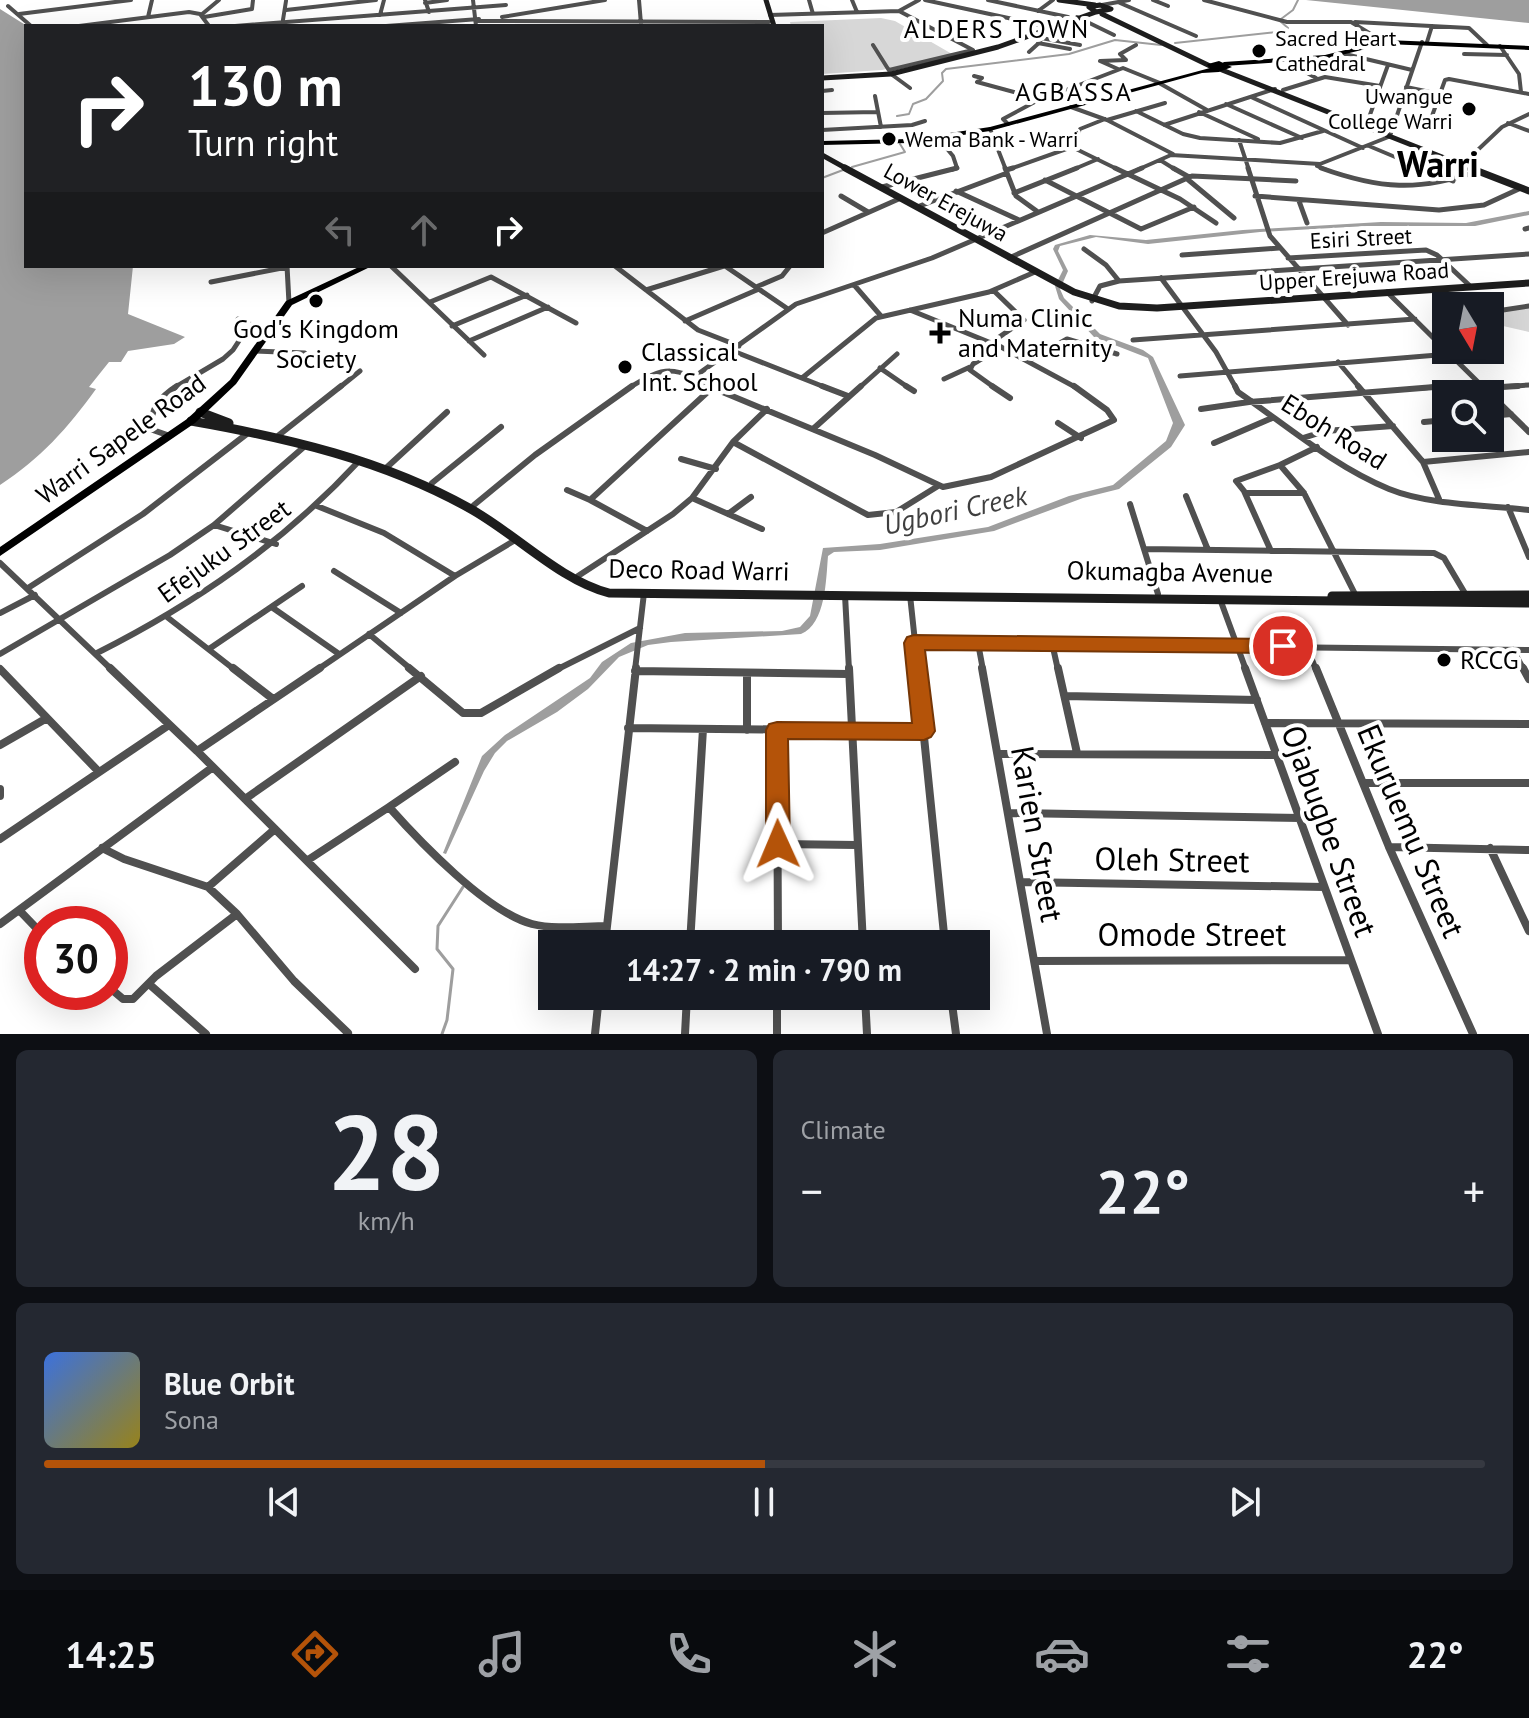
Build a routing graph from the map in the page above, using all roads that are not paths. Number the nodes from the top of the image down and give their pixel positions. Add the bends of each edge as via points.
1 (131, 0) edge
2 (152, 0) edge
3 (219, 0) edge
4 (253, 0) edge
5 (376, 0) edge
6 (384, 0) edge
7 (447, 0) edge
8 (473, 0) edge
9 (605, 0) edge
10 (639, 0) edge
11 (764, 0) edge
12 (809, 0) edge
13 (852, 0) edge
14 (922, 0) edge
15 (958, 0) edge
16 (988, 0) edge
17 (1052, 0) edge
18 (1059, 0) edge
19 (1129, 0) edge
20 (1153, 0) edge
21 (1204, 0) edge
22 (286, 1) edge
23 (425, 1) edge
24 (1003, 1) edge
25 (93, 4) junction
26 (506, 5) dead end
27 (949, 5) junction
28 (8, 6) dead end
29 (1116, 6) junction
30 (1168, 6) dead end
31 (1100, 7) edge
32 (474, 9) junction
33 (1089, 9) junction
34 (286, 10) junction
35 (899, 11) junction
36 (1038, 11) junction
37 (429, 12) junction
38 (857, 12) junction
39 (985, 13) junction
40 (19, 14) junction
41 (813, 14) junction
42 (380, 15) junction
43 (202, 16) junction
44 (148, 17) junction
45 (1068, 17) junction
46 (1077, 17) junction
47 (434, 22) junction
48 (476, 22) edge
49 (771, 22) edge
50 (1351, 22) junction
51 (29, 24) edge
52 (95, 24) joint
53 (208, 24) edge
54 (283, 24) edge
55 (410, 24) edge
56 (641, 24) junction
57 (1432, 26) junction
58 (1045, 27) junction
59 (1114, 35) dead end
60 (1196, 36) dead end
61 (1039, 41) junction
62 (1384, 42) junction
63 (1425, 42) junction
64 (1056, 43) junction
65 (873, 45) dead end
66 (1080, 45) dead end
67 (1136, 45) dead end
68 (1487, 45) junction
69 (1500, 46) junction
70 (1529, 48) edge
71 (1070, 49) dead end
72 (974, 50) junction
73 (1029, 52) dead end
74 (1345, 54) junction
75 (1464, 54) dead end
76 (1507, 55) junction
77 (1288, 62) junction
78 (1388, 65) junction
79 (1210, 66) junction
80 (1224, 67) junction
81 (1118, 69) junction
82 (1412, 70) junction
83 (1202, 71) junction
84 (890, 72) junction
85 (974, 76) dead end
86 (824, 77) edge
87 (1316, 78) junction
88 (1160, 83) junction
89 (1380, 86) junction
90 (1406, 87) junction
91 (910, 88) dead end
92 (1275, 89) junction
93 (832, 90) dead end
94 (1283, 90) junction
95 (824, 91) edge
96 (1055, 92) junction
97 (1521, 92) junction
98 (1440, 94) junction
99 (1529, 94) edge
100 (1028, 95) junction
101 (875, 96) dead end
102 (1251, 97) junction
103 (1043, 100) junction
104 (1165, 103) dead end
105 (1226, 104) junction
106 (1071, 107) junction
107 (1207, 110) junction
108 (1136, 111) junction
109 (877, 112) junction
110 (1199, 112) junction
111 (824, 113) edge
112 (1529, 114) edge
113 (1432, 116) dead end
114 (1106, 120) junction
115 (925, 121) dead end
116 (1367, 123) junction
117 (1508, 123) junction
118 (1008, 124) junction
119 (1164, 125) junction
120 (881, 127) junction
121 (990, 129) junction
122 (824, 130) edge
123 (1323, 131) junction
124 (1529, 131) edge
125 (1391, 134) junction
126 (938, 138) junction
127 (1302, 138) junction
128 (1239, 140) junction
129 (1262, 142) junction
130 (824, 143) edge
131 (1072, 147) junction
132 (1366, 147) junction
133 (1173, 154) junction
134 (824, 156) edge
135 (1098, 159) junction
136 (1245, 159) junction
137 (1160, 160) junction
138 (1465, 162) junction
139 (1314, 164) junction
140 (1007, 171) junction
141 (1478, 171) junction
142 (1129, 174) junction
143 (1187, 178) junction
144 (1250, 178) junction
145 (1045, 180) junction
146 (1296, 181) dead end
147 (1453, 181) junction
148 (882, 187) junction
149 (1161, 189) junction
150 (1526, 189) edge
151 (956, 191) junction
152 (1014, 193) junction
153 (841, 196) dead end
154 (1076, 196) junction
155 (1255, 196) junction
156 (901, 198) junction
157 (1299, 201) junction
158 (917, 207) junction
159 (1194, 207) junction
160 (868, 212) junction
161 (1038, 212) junction
162 (1108, 212) junction
163 (1234, 218) dead end
164 (1019, 220) junction
165 (1216, 223) dead end
166 (1307, 223) dead end
167 (824, 232) edge
168 (976, 239) junction
169 (1279, 248) junction
170 (1084, 249) dead end
171 (1529, 254) edge
172 (1182, 255) dead end
173 (1009, 258) junction
174 (1288, 258) junction
175 (1442, 259) junction
176 (282, 268) edge
177 (287, 268) edge
178 (364, 268) edge
179 (393, 268) edge
180 (618, 268) edge
181 (718, 268) edge
182 (728, 268) edge
183 (788, 268) edge
184 (1298, 269) junction
185 (1035, 272) junction
186 (1161, 278) junction
187 (1119, 281) junction
188 (211, 282) dead end
189 (1529, 283) edge
190 (854, 286) junction
191 (1470, 286) junction
192 (757, 288) junction
193 (646, 290) junction
194 (994, 291) junction
195 (1387, 292) junction
196 (527, 295) junction
197 (1322, 296) junction
198 (1092, 301) junction
199 (430, 302) junction
200 (289, 303) junction
201 (1529, 305) edge
202 (548, 307) junction
203 (1182, 307) junction
204 (1504, 308) edge
205 (788, 309) junction
206 (910, 310) junction
207 (881, 316) junction
208 (238, 319) dead end
209 (1415, 319) junction
210 (685, 321) junction
211 (576, 323) dead end
212 (1348, 325) junction
213 (452, 326) junction
214 (1203, 335) junction
215 (1432, 336) edge
216 (1133, 340) dead end
217 (469, 341) junction
218 (992, 342) junction
219 (1001, 347) junction
220 (736, 349) junction
221 (255, 351) junction
222 (305, 353) dead end
223 (897, 354) dead end
224 (1117, 354) dead end
225 (484, 355) dead end
226 (1432, 355) edge
227 (1027, 361) junction
228 (1338, 362) junction
229 (1460, 364) edge
230 (970, 367) junction
231 (880, 368) junction
232 (360, 371) dead end
233 (1227, 372) junction
234 (1180, 376) dead end
235 (694, 377) junction
236 (802, 378) junction
237 (944, 379) dead end
238 (1476, 380) edge
239 (1529, 385) edge
240 (1504, 386) edge
241 (712, 388) junction
242 (1432, 389) edge
243 (914, 391) dead end
244 (1364, 393) junction
245 (848, 396) junction
246 (1010, 398) dead end
247 (1249, 402) junction
248 (1504, 407) edge
249 (767, 409) junction
250 (1201, 409) dead end
251 (200, 412) junction
252 (447, 412) dead end
253 (1511, 414) junction
254 (1504, 415) edge
255 (1272, 418) junction
256 (191, 421) junction
257 (1432, 421) edge
258 (1424, 422) dead end
259 (1058, 423) dead end
260 (1393, 426) junction
261 (501, 427) dead end
262 (813, 429) junction
263 (1529, 432) edge
264 (248, 433) junction
265 (279, 435) junction
266 (170, 436) junction
267 (1081, 438) junction
268 (1303, 438) junction
269 (733, 442) junction
270 (1214, 443) dead end
271 (305, 446) junction
272 (1317, 447) junction
273 (1529, 452) edge
274 (681, 459) dead end
275 (359, 461) junction
276 (1423, 462) junction
277 (1280, 465) junction
278 (388, 468) junction
279 (716, 469) junction
280 (432, 483) junction
281 (939, 486) junction
282 (567, 490) dead end
283 (1245, 493) junction
284 (1304, 493) junction
285 (1186, 496) dead end
286 (751, 497) dead end
287 (692, 498) junction
288 (1439, 499) junction
289 (590, 500) junction
290 (1130, 504) dead end
291 (474, 505) junction
292 (317, 506) junction
293 (1508, 507) junction
294 (1529, 510) edge
295 (728, 514) junction
296 (214, 525) junction
297 (762, 529) dead end
298 (647, 531) junction
299 (517, 539) junction
300 (276, 544) junction
301 (1144, 549) junction
302 (1208, 550) junction
303 (1271, 551) junction
304 (0, 552) edge
305 (1334, 552) junction
306 (1529, 557) edge
307 (0, 563) edge
308 (334, 571) dead end
309 (455, 576) junction
310 (578, 576) junction
311 (302, 586) dead end
312 (28, 588) junction
313 (644, 593) junction
314 (812, 593) junction
315 (830, 593) junction
316 (1158, 594) junction
317 (35, 595) junction
318 (845, 595) junction
319 (910, 595) junction
320 (1466, 595) junction
321 (1529, 595) edge
322 (1356, 596) junction
323 (1220, 599) junction
324 (1529, 603) edge
325 (273, 608) junction
326 (0, 613) edge
327 (401, 613) junction
328 (167, 617) junction
329 (61, 619) junction
330 (640, 628) junction
331 (369, 634) junction
332 (914, 643) junction
333 (978, 643) junction
334 (1052, 643) junction
335 (1236, 645) junction
336 (1307, 647) junction
337 (209, 649) junction
338 (1513, 650) junction
339 (1529, 650) edge
340 (97, 653) junction
341 (0, 654) edge
342 (339, 654) junction
343 (0, 669) edge
344 (635, 671) junction
345 (747, 673) junction
346 (848, 674) junction
347 (421, 676) junction
348 (1529, 679) edge
349 (1065, 696) junction
350 (273, 699) junction
351 (1257, 700) junction
352 (47, 718) junction
353 (1265, 723) junction
354 (1338, 723) junction
355 (1529, 724) edge
356 (169, 725) junction
357 (628, 728) junction
358 (703, 729) junction
359 (747, 730) junction
360 (777, 730) junction
361 (851, 730) junction
362 (924, 731) junction
363 (0, 745) edge
364 (197, 751) junction
365 (1077, 753) junction
366 (1000, 754) junction
367 (1277, 755) junction
368 (455, 762) dead end
369 (213, 767) junction
370 (99, 772) junction
371 (1364, 783) junction
372 (1529, 783) edge
373 (0, 789) edge
374 (0, 796) edge
375 (245, 799) junction
376 (389, 807) junction
377 (1009, 813) junction
378 (1300, 818) junction
379 (275, 829) junction
380 (0, 839) edge
381 (778, 844) junction
382 (857, 845) junction
383 (1389, 847) junction
384 (102, 848) junction
385 (1490, 848) junction
386 (1529, 850) edge
387 (308, 860) junction
388 (1020, 882) junction
389 (208, 887) junction
390 (1324, 887) junction
391 (19, 910) junction
392 (237, 914) junction
393 (24, 915) edge
394 (0, 924) edge
395 (607, 926) junction
396 (607, 930) edge
397 (691, 930) edge
398 (778, 930) edge
399 (862, 930) edge
400 (944, 930) edge
401 (1529, 931) edge
402 (1350, 960) junction
403 (1034, 961) junction
404 (415, 969) dead end
405 (149, 984) junction
406 (128, 1000) edge
407 (598, 1010) edge
408 (686, 1010) edge
409 (777, 1010) edge
410 (866, 1010) edge
411 (953, 1010) edge
412 (348, 1033) edge
413 (206, 1034) edge
414 (595, 1034) edge
415 (685, 1034) edge
416 (777, 1034) edge
417 (867, 1034) edge
418 (956, 1034) edge
419 (1047, 1034) edge
420 (1378, 1034) edge
421 (1473, 1034) edge

1 - 25 street
2 - 44 street
3 - 43 street
4 - 43 street via 252,9
5 - 34 street
6 - 42 street
7 - 23 street
8 - 32 street
9 - 48 street
10 - 56 street
11 - 49 main road
12 - 41 street
13 - 38 street
14 - 27 street
14 - 35 street
15 - 27 street
16 - 24 street
17 - 33 main road
17 - 36 street
18 - 31 main road
19 - 29 street
20 - 30 street
21 - 50 street via 1287,22
22 - 34 street
23 - 37 street
24 - 36 street
24 - 39 street
25 - 40 street
25 - 52 street
26 - 32 street
27 - 39 street
28 - 40 street
29 - 31 main road
29 - 31 street
29 - 60 street
29 - 80 main road via 1113,15
31 - 33 main road
31 - 46 main road
31 - 79 main road
32 - 37 street
32 - 48 street
33 - 45 main road
34 - 54 street
35 - 38 street
35 - 72 street
36 - 45 street
37 - 42 street
37 - 47 street
38 - 41 street
39 - 58 street
40 - 51 street
41 - 49 street
42 - 54 street
43 - 44 street via 189,12
43 - 53 street
44 - 52 street
45 - 58 main road
46 - 58 main road
46 - 59 street
47 - 48 street
47 - 55 street
48 - 56 street
49 - 56 street
50 - 57 street
50 - 62 street
57 - 63 street
57 - 68 street via 1471,28
58 - 61 street
58 - 72 main road
58 - 84 main road via 998,47
61 - 64 street
61 - 73 street
62 - 63 main road
62 - 74 main road
63 - 68 main road
63 - 82 street
64 - 66 street
64 - 71 street
65 - 84 street
67 - 81 street via 1120,54 1126,60 1100,61
68 - 69 main road
69 - 70 main road
69 - 76 street
72 - 84 main road
74 - 77 main road
74 - 78 street
75 - 76 street
76 - 97 street via 1520,78
77 - 80 main road
77 - 87 street
78 - 82 street
78 - 89 street
79 - 80 highway
79 - 83 highway
80 - 83 highway
80 - 92 main road
80 - 94 main road
81 - 88 street via 1129,68
81 - 96 street
82 - 90 street
83 - 88 highway
84 - 86 main road
84 - 91 street
85 - 100 street via 982,78 977,82
87 - 89 street
87 - 94 street
88 - 106 highway
88 - 107 street
89 - 116 street
90 - 98 street
90 - 125 street
92 - 102 street
92 - 125 main road
93 - 95 street
94 - 116 main road
96 - 100 street via 1036,88
96 - 103 street
97 - 98 street via 1451,78
97 - 99 street
98 - 113 street
100 - 103 street
101 - 109 street
102 - 105 street
102 - 123 street
103 - 118 street via 1003,119
104 - 108 street
105 - 107 street
105 - 127 street
106 - 114 street
106 - 118 highway
107 - 110 street
108 - 114 street
108 - 119 street
109 - 111 street
109 - 120 street
110 - 119 street
110 - 129 street
112 - 117 street
114 - 131 street via 1080,129
114 - 133 street
115 - 120 street
116 - 125 main road
117 - 124 street
117 - 138 street
118 - 121 highway
119 - 128 street via 1192,137
120 - 122 street
121 - 126 highway
121 - 140 street
123 - 127 street
123 - 132 street
125 - 132 street
125 - 138 main road
125 - 141 main road
126 - 130 highway
126 - 148 street via 957,168
127 - 129 street
128 - 129 street
128 - 136 street
131 - 135 street
131 - 140 street
132 - 139 street
132 - 147 street
133 - 136 street
133 - 137 street
134 - 148 main road, Lower Erejuwa
135 - 142 street
135 - 145 street
136 - 139 street
136 - 144 street
137 - 142 street
137 - 143 street
138 - 150 main road
139 - 147 street via 1384,186
140 - 151 street
140 - 152 street
141 - 147 street
141 - 150 main road
142 - 149 street
142 - 154 street
143 - 144 street
143 - 149 street
143 - 163 street
144 - 146 street
144 - 155 street
145 - 152 street
145 - 154 street
148 - 156 main road, Lower Erejuwa
149 - 159 street
149 - 162 street
150 - 157 street via 1484,205 1449,210
151 - 158 street
151 - 164 street
152 - 161 street
153 - 160 street
154 - 161 street
154 - 162 street
155 - 157 street
155 - 169 street
156 - 158 main road, Lower Erejuwa
156 - 160 street
157 - 166 street
158 - 168 main road, Lower Erejuwa
159 - 162 street via 1141,229
159 - 165 street
160 - 167 street
161 - 164 street
162 - 173 street
164 - 168 street
168 - 173 main road, Lower Erejuwa
168 - 190 street
169 - 172 street
169 - 174 street
170 - 187 street
171 - 175 street
173 - 185 main road, Lower Erejuwa
174 - 175 street, Esiri Street via 1420,250
174 - 184 street
175 - 184 street
175 - 191 street, Esiri Street
176 - 188 street
177 - 200 street
178 - 200 highway, Warri Sapele Road
179 - 199 street
180 - 193 street
181 - 193 street
182 - 192 street
183 - 192 street
184 - 186 street
184 - 197 street
185 - 194 street
185 - 198 main road, Lower Erejuwa
186 - 187 street
186 - 203 street, Eboh Road
187 - 198 street via 1096,288
189 - 191 main road, Upper Erejuwa Road
190 - 205 street
190 - 207 street
191 - 195 main road, Upper Erejuwa Road
192 - 205 street
192 - 210 street
193 - 210 street
194 - 206 street
194 - 218 street via 1024,320
195 - 197 main road, Upper Erejuwa Road
195 - 209 street
196 - 199 street via 491,277
196 - 202 street
196 - 213 street
197 - 203 main road, Upper Erejuwa Road
197 - 212 street
198 - 203 main road, Upper Erejuwa Road via 1132,309
199 - 213 street
200 - 221 highway, Warri Sapele Road
201 - 204 street
202 - 211 street
202 - 217 street
203 - 214 street, Eboh Road
205 - 220 street
206 - 207 street
206 - 218 street
207 - 236 street
208 - 266 street via 250,324 233,350 164,395 153,409 150,429
209 - 212 street
209 - 215 street
210 - 220 street
212 - 214 street
213 - 217 street
214 - 216 street
214 - 233 street, Eboh Road
217 - 225 street
218 - 219 street
219 - 227 street
219 - 230 street
220 - 235 street
220 - 236 street
221 - 222 street
221 - 251 highway, Warri Sapele Road via 233,382
223 - 231 street
224 - 227 street via 1067,339
226 - 228 street
227 - 267 street via 1111,412 1111,423
228 - 233 street
228 - 244 street
229 - 238 street
230 - 237 street
230 - 246 street
231 - 243 street
231 - 245 street
232 - 265 street
233 - 234 street
233 - 247 street, Eboh Road
235 - 241 street
235 - 291 street via 665,370 647,375
236 - 245 street
239 - 240 street
241 - 249 street
241 - 289 street
242 - 244 street
244 - 247 street
244 - 260 street
245 - 262 street
247 - 250 street
247 - 255 street, Eboh Road
248 - 253 street
249 - 262 street
249 - 269 street
251 - 256 highway, Warri Sapele Road
251 - 265 main road, Deco Road Warri
252 - 278 street
253 - 254 street
253 - 263 street
255 - 268 street, Eboh Road
255 - 270 street
256 - 264 main road, Deco Road Warri
256 - 266 highway, Warri Sapele Road
257 - 258 street
259 - 267 street
260 - 268 street via 1325,431
260 - 276 street
261 - 280 street
262 - 281 street
264 - 271 main road, Deco Road Warri
264 - 312 street via 143,514
265 - 278 main road, Deco Road Warri via 334,447
266 - 304 highway, Warri Sapele Road
267 - 281 street via 991,477
268 - 272 street, Eboh Road
269 - 279 street
269 - 281 street via 879,518
271 - 275 main road, Deco Road Warri
271 - 296 street
272 - 277 street
272 - 288 street, Eboh Road via 1389,489
273 - 276 street
274 - 279 street
275 - 278 main road, Deco Road Warri
275 - 292 street, Efejuku Street
276 - 288 street
277 - 283 street via 1236,481
277 - 284 street
278 - 280 main road, Deco Road Warri
278 - 299 main road, Deco Road Warri
279 - 287 street
280 - 291 main road, Deco Road Warri
282 - 289 street
283 - 284 street
283 - 303 street
284 - 305 street
285 - 302 street
286 - 295 street
287 - 295 street
287 - 298 street
288 - 293 street, Eboh Road
289 - 298 street
290 - 301 street
291 - 310 main road, Deco Road Warri
292 - 300 street, Efejuku Street
292 - 309 street via 384,533
293 - 294 street, Eboh Road
293 - 306 street
295 - 297 street
296 - 300 street
296 - 329 street
298 - 310 street
299 - 309 street
299 - 313 main road, Deco Road Warri via 594,590
300 - 328 street, Efejuku Street
301 - 302 street
301 - 316 street
302 - 303 street
303 - 305 street
305 - 320 street via 1441,554
305 - 322 street
307 - 312 street
308 - 327 street
309 - 327 street
310 - 314 main road, Deco Road Warri via 617,589
311 - 325 street
312 - 317 street
313 - 314 main road, Deco Road Warri
313 - 330 street
314 - 315 main road, Okumagba Avenue
315 - 316 main road, Okumagba Avenue
315 - 318 main road, Okumagba Avenue
316 - 322 main road, Okumagba Avenue
317 - 326 street
317 - 329 street
318 - 319 main road, Okumagba Avenue
318 - 346 street
319 - 323 main road, Okumagba Avenue
319 - 332 street
320 - 321 main road, Okumagba Avenue
320 - 322 main road, Okumagba Avenue
323 - 324 main road, Okumagba Avenue
323 - 335 street, Ojabugbe Street
325 - 337 street
325 - 342 street
327 - 331 street
328 - 337 street
328 - 340 street, Efejuku Street
329 - 340 street
329 - 341 street
330 - 344 street
330 - 347 street via 476,715 463,713
331 - 342 street
331 - 347 street
332 - 333 street
332 - 362 street
333 - 334 street
333 - 366 street, Karien Street
334 - 335 street
334 - 349 street
335 - 336 street
335 - 351 street, Ojabugbe Street
336 - 338 street
336 - 354 street, Ekuruemu Street
337 - 350 street
338 - 339 street
338 - 348 street
340 - 356 street
342 - 350 street
343 - 352 street
344 - 345 street
344 - 357 street
345 - 346 street
345 - 359 street
346 - 361 street
347 - 375 street
349 - 351 street
349 - 365 street
350 - 364 street
351 - 353 street, Ojabugbe Street
352 - 363 street
352 - 370 street
353 - 354 street
353 - 367 street, Ojabugbe Street
354 - 355 street
354 - 371 street, Ekuruemu Street
356 - 364 street
356 - 370 street
357 - 358 street
357 - 395 street
358 - 359 street
358 - 397 street
359 - 360 street
360 - 361 street
360 - 381 street
361 - 362 street
361 - 382 street
362 - 400 street
364 - 369 street
365 - 366 street
365 - 367 street
366 - 377 street, Karien Street
367 - 378 street, Ojabugbe Street
368 - 376 street
369 - 375 street
369 - 384 street
370 - 380 street
371 - 372 street
371 - 383 street, Ekuruemu Street
373 - 374 street
375 - 379 street
376 - 387 street
376 - 395 street via 512,917 532,924
377 - 378 street
377 - 388 street, Karien Street
378 - 390 street, Ojabugbe Street
379 - 387 street
379 - 389 street
381 - 382 street
381 - 398 street
382 - 399 street
383 - 385 street
383 - 421 street, Ekuruemu Street
384 - 389 street
384 - 391 street
385 - 386 street
385 - 401 street
387 - 404 street
388 - 390 street, Oleh Street
388 - 403 street, Karien Street
389 - 392 street
390 - 402 street, Ojabugbe Street
391 - 393 street
391 - 394 street
392 - 405 street
392 - 412 street
395 - 396 street
402 - 403 street, Omode Street
402 - 420 street, Ojabugbe Street
403 - 419 street, Karien Street
405 - 406 street
405 - 413 street
407 - 414 street
408 - 415 street
409 - 416 street
410 - 417 street
411 - 418 street

